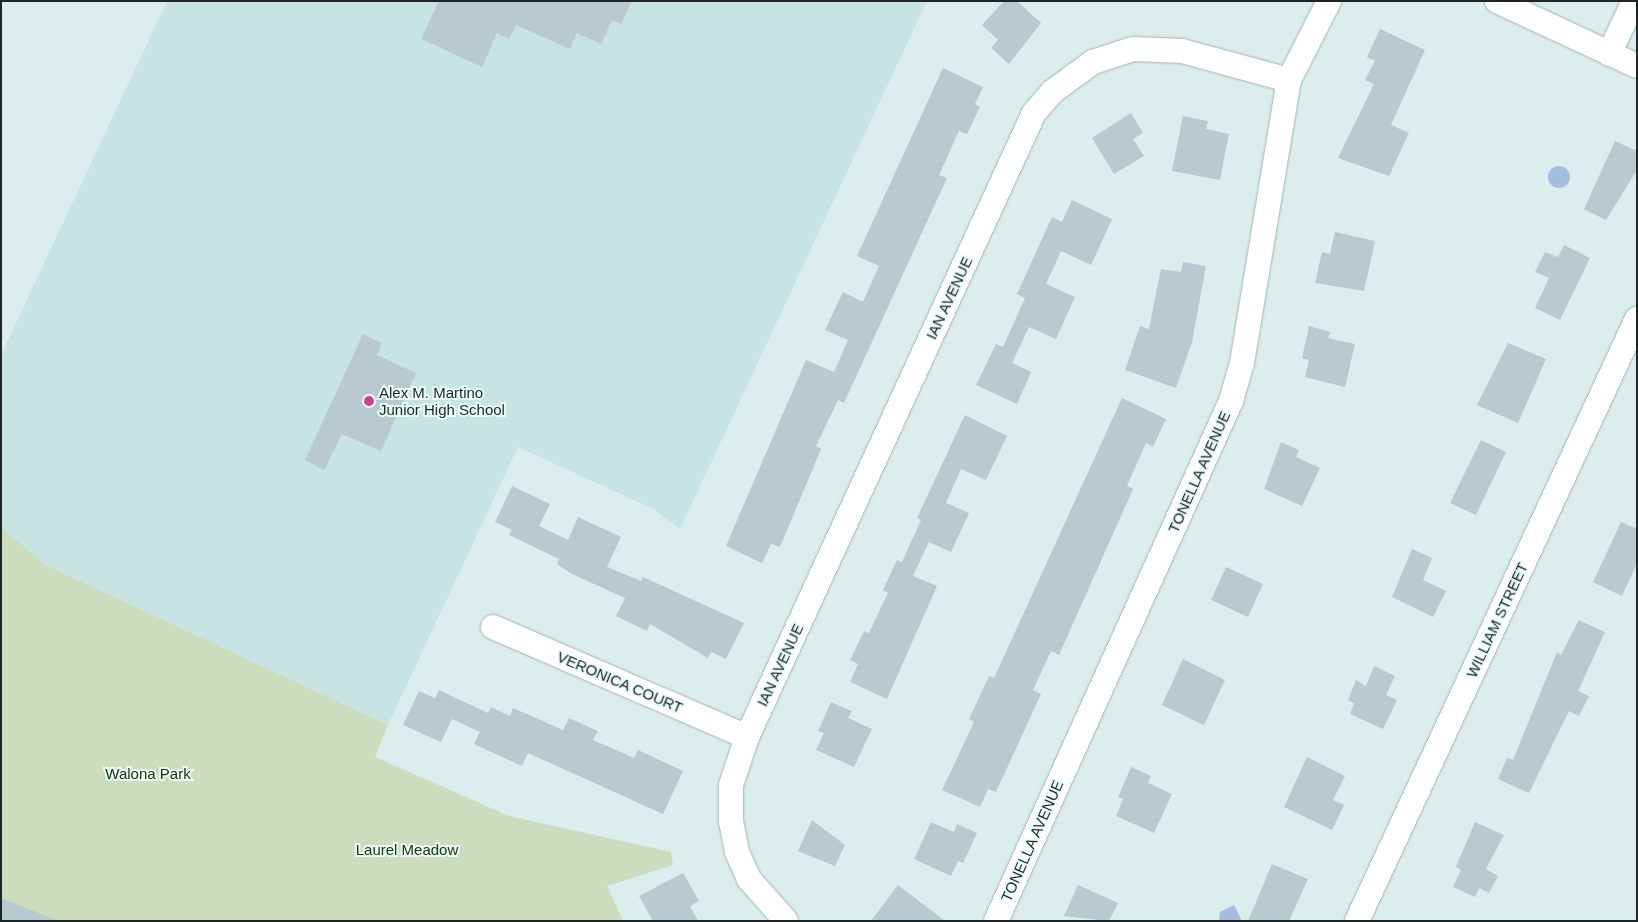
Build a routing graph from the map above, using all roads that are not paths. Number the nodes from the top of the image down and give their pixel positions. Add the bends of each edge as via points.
1 (1329, 1) edge
2 (1497, 1) edge
3 (1634, 1) edge
4 (1609, 54) junction
5 (1637, 66) edge
6 (1289, 80) junction
7 (1637, 319) edge
8 (493, 627) dead end
9 (747, 737) junction
10 (786, 921) edge
11 (996, 921) edge
12 (1357, 921) edge

1 - 6 street, TONELLA AVENUE
2 - 4 street
3 - 4 street
4 - 5 street
6 - 9 street, IAN AVENUE via 1182,51 1133,49 1093,62 1052,92 1034,113
6 - 11 street, TONELLA AVENUE via 1242,363 1231,401
7 - 12 street, WILLIAM STREET
8 - 9 street, VERONICA COURT
9 - 10 street, IAN AVENUE via 731,785 735,845 749,879

